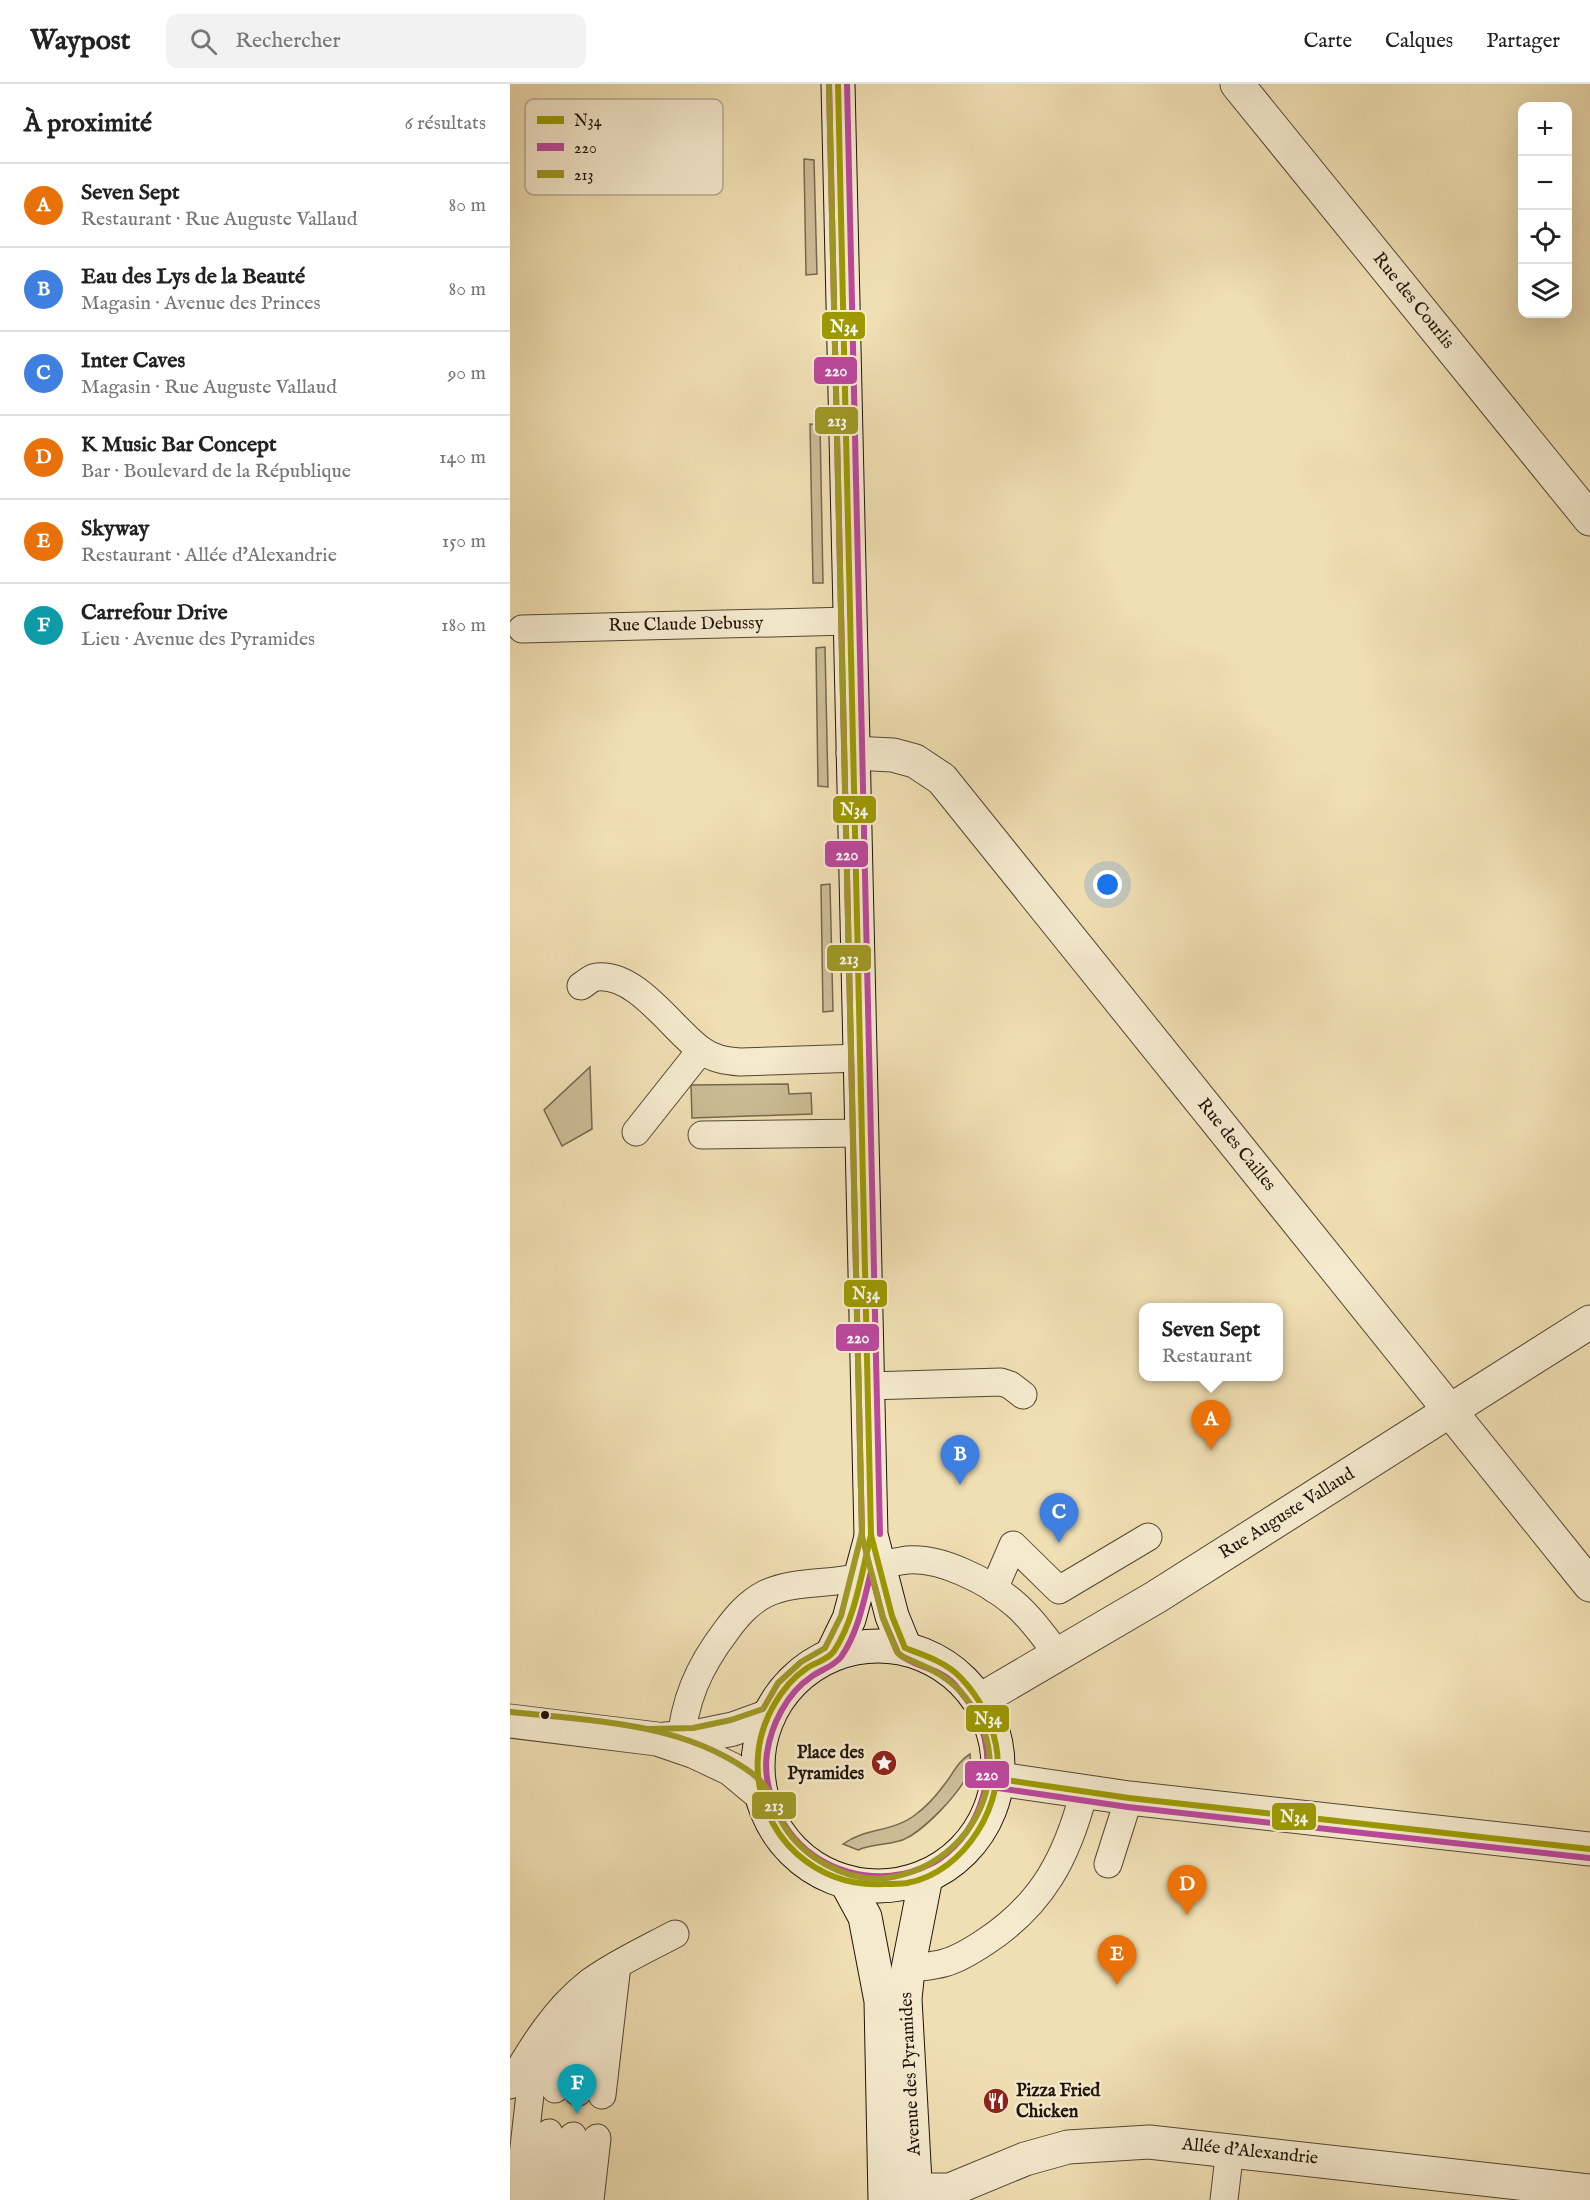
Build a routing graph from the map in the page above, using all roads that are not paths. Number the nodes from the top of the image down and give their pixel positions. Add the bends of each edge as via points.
1 (838, 84) edge
2 (1237, 84) edge
3 (1590, 519) edge
4 (850, 621) junction
5 (522, 629) dead end
6 (853, 753) junction
7 (581, 986) dead end
8 (702, 1050) junction
9 (860, 1058) junction
10 (636, 1132) dead end
11 (862, 1133) junction
12 (702, 1135) dead end
13 (1590, 1322) edge
14 (868, 1386) junction
15 (1023, 1395) dead end
16 (1450, 1410) junction
17 (1148, 1537) dead end
18 (869, 1572) junction
19 (1590, 1585) edge
20 (994, 1589) junction
21 (905, 1648) junction
22 (832, 1654) junction
23 (1058, 1654) junction
24 (980, 1700) junction
25 (769, 1716) junction
26 (510, 1721) edge
27 (673, 1741) junction
28 (999, 1779) junction
29 (1084, 1792) junction
30 (761, 1794) junction
31 (1129, 1798) junction
32 (1590, 1849) edge
33 (1108, 1864) dead end
34 (926, 1877) junction
35 (846, 1882) junction
36 (675, 1934) dead end
37 (617, 1965) junction
38 (908, 1969) junction
39 (589, 1983) junction
40 (564, 2006) junction
41 (537, 2040) junction
42 (510, 2085) edge
43 (578, 2092) junction
44 (573, 2135) junction
45 (1230, 2150) junction
46 (1590, 2192) edge
47 (916, 2195) edge
48 (518, 2200) edge
49 (541, 2200) edge
50 (566, 2200) edge
51 (590, 2200) edge
52 (885, 2200) edge
53 (1224, 2200) edge

1 - 4 street
2 - 3 street, Rue des Courlis
4 - 5 lane, Rue Claude Debussy
4 - 6 street
6 - 9 street
6 - 16 street, Rue des Cailles via 893,755 915,761 942,779
7 - 8 lane via 595,977 612,978 631,986
8 - 9 lane via 723,1061 740,1062
8 - 10 lane
9 - 11 street
11 - 12 lane
11 - 14 street
13 - 16 street, Rue Auguste Vallaud
14 - 15 lane via 1001,1382
14 - 18 street
16 - 19 street, Rue des Cailles
16 - 23 street, Rue Auguste Vallaud
17 - 20 lane via 1059,1590 1013,1545
18 - 20 lane via 902,1560 932,1562
18 - 21 street
18 - 22 street
18 - 27 lane via 766,1594 743,1609 702,1665
20 - 23 lane via 1028,1617
21 - 22 street via 868,1646
21 - 24 street via 934,1659 960,1676
22 - 25 street via 806,1669 784,1690
23 - 24 street, Rue Auguste Vallaud
24 - 28 street via 996,1738
25 - 27 street via 733,1729
25 - 30 street via 758,1754
26 - 27 street
27 - 30 street via 730,1769
28 - 29 street
28 - 34 street via 991,1810 975,1838 953,1861
29 - 31 street
29 - 38 lane via 1064,1854 1034,1901 977,1947 945,1962
30 - 35 street via 771,1821 786,1844 806,1863
31 - 32 street
31 - 33 lane
34 - 35 street via 886,1887
34 - 38 street, Avenue des Pyramides
35 - 52 street, Avenue des Pyramides via 865,1917 880,2001
36 - 37 lane
37 - 39 lane
37 - 43 lane
38 - 47 street, Avenue des Pyramides via 905,2000
39 - 40 lane
39 - 43 lane
40 - 41 lane
40 - 43 lane
41 - 42 lane
41 - 48 lane
44 - 49 lane
44 - 50 lane
44 - 51 lane
45 - 46 street, Allée d'Alexandrie
45 - 47 street, Allée d'Alexandrie via 1149,2142 1068,2147 1025,2159 950,2190
45 - 53 lane

